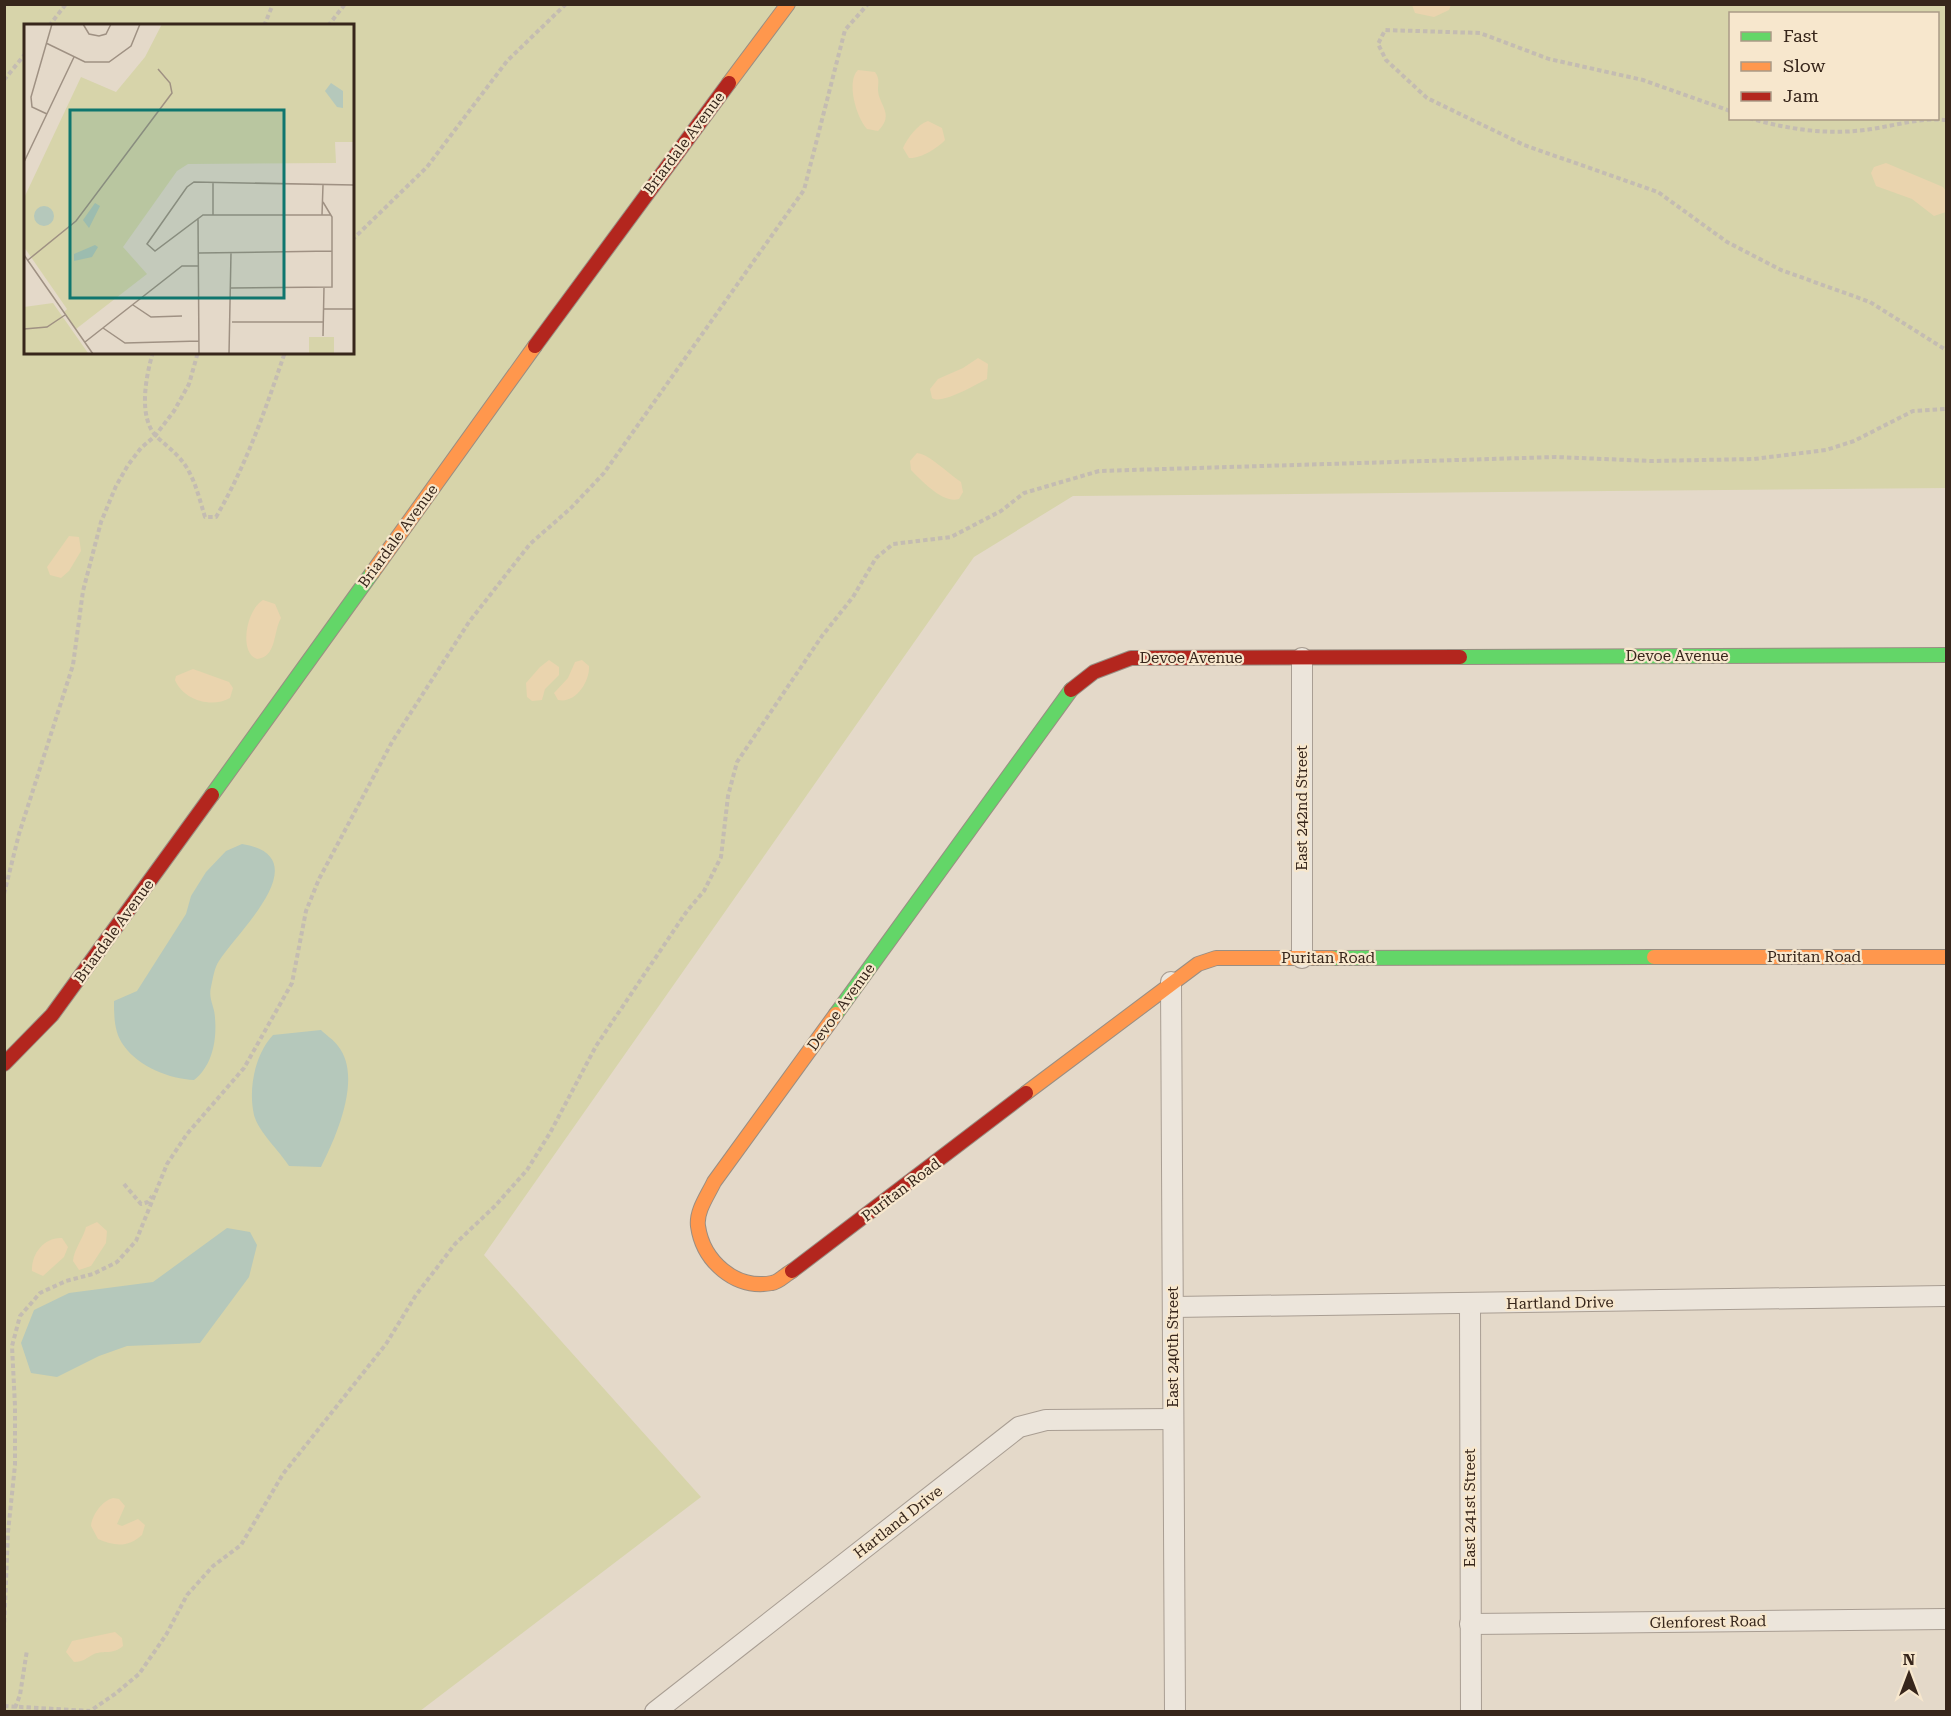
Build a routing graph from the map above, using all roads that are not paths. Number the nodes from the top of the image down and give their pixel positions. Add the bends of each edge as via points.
1 (788, 4) edge
2 (1947, 655) edge
3 (1302, 658) junction
4 (1947, 957) edge
5 (1302, 958) junction
6 (1171, 982) junction
7 (4, 1064) edge
8 (810, 1259) joint
9 (1947, 1296) edge
10 (1470, 1305) junction
11 (1174, 1307) junction
12 (1173, 1419) junction
13 (1947, 1619) edge
14 (1470, 1624) junction
15 (655, 1712) edge
16 (1175, 1712) edge
17 (1471, 1712) edge

1 - 7 street, Briardale Avenue via 616,233 113,934 52,1015
2 - 3 street, Devoe Avenue
3 - 5 street, East 242nd Street
3 - 8 street, Devoe Avenue via 1131,658 1083,676 1064,698 714,1182 701,1209 698,1225 719,1270 743,1281 773,1283
4 - 5 street, Puritan Road
5 - 6 street, Puritan Road via 1216,958 1198,964
6 - 8 street, Puritan Road
6 - 11 street, East 240th Street
9 - 10 street, Hartland Drive
10 - 11 street, Hartland Drive
10 - 14 street, East 241st Street
11 - 12 street, East 240th Street
12 - 15 street, Hartland Drive via 1046,1420 1019,1427
12 - 16 street, East 240th Street
13 - 14 street, Glenforest Road
14 - 17 street, East 241st Street

